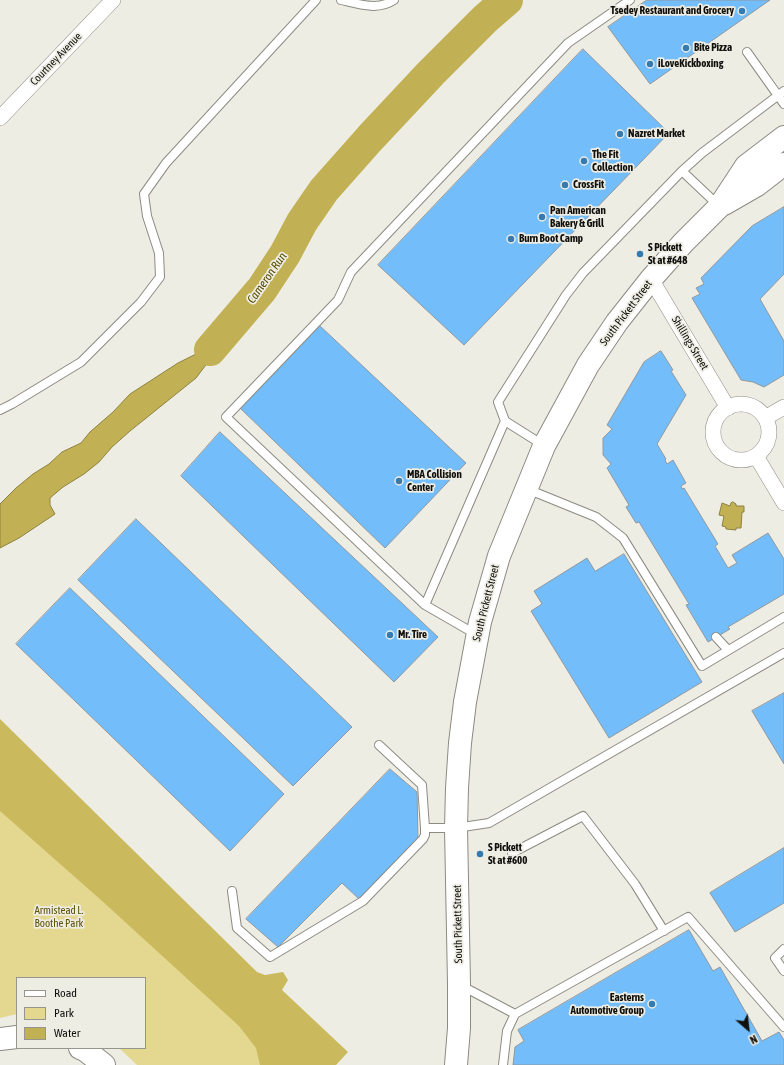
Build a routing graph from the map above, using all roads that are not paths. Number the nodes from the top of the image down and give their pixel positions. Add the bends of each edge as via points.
1 (113, 0) edge
2 (316, 0) edge
3 (341, 0) edge
4 (394, 0) edge
5 (630, 0) edge
6 (747, 52) dead end
7 (781, 93) edge
8 (784, 104) edge
9 (0, 118) edge
10 (784, 136) edge
11 (784, 164) edge
12 (682, 171) junction
13 (719, 207) junction
14 (651, 279) junction
15 (784, 407) edge
16 (728, 408) junction
17 (0, 410) edge
18 (765, 418) junction
19 (504, 421) junction
20 (544, 446) junction
21 (756, 456) junction
22 (526, 489) junction
23 (784, 503) edge
24 (425, 605) junction
25 (784, 617) edge
26 (477, 635) junction
27 (716, 637) dead end
28 (728, 650) junction
29 (784, 653) edge
30 (379, 745) dead end
31 (425, 828) junction
32 (456, 828) junction
33 (512, 853) dead end
34 (232, 891) dead end
35 (664, 930) junction
36 (784, 949) edge
37 (784, 971) edge
38 (459, 984) junction
39 (515, 1014) junction
40 (784, 1027) edge
41 (16, 1037) edge
42 (0, 1039) edge
43 (82, 1049) edge
44 (104, 1065) edge
45 (456, 1065) edge
46 (503, 1065) edge

1 - 9 street, Courtney Avenue
2 - 17 lane via 166,163 144,194 147,216 159,253 160,277 141,302 81,362
3 - 4 lane via 369,7
5 - 24 lane via 568,43 351,272 338,300 226,417
6 - 7 lane
7 - 8 lane
7 - 12 lane
10 - 13 main road, South Pickett Street via 746,166
11 - 13 main road, South Pickett Street via 757,185
12 - 13 lane
12 - 19 lane via 583,273 566,295 498,402
13 - 14 main road, South Pickett Street
14 - 16 street, Shillings Street
14 - 20 main road, South Pickett Street via 617,322 588,365
15 - 18 street
16 - 18 street via 737,405 748,406 757,409
16 - 21 street via 721,413 714,425 717,446 725,455 734,459 743,460
18 - 21 street via 769,437 765,447
19 - 20 lane
19 - 24 lane
20 - 22 main road, South Pickett Street
21 - 23 street
22 - 26 main road, South Pickett Street via 498,556
22 - 28 lane via 596,517 623,538 702,666
24 - 26 lane
25 - 28 lane
26 - 32 main road, South Pickett Street via 465,702
27 - 28 lane
29 - 32 lane via 489,823
30 - 31 lane via 422,785
31 - 32 lane
31 - 34 lane via 423,839 363,901 270,957 237,928
32 - 38 main road, South Pickett Street
33 - 35 lane via 583,816 635,884
35 - 39 lane
35 - 40 lane via 688,917
36 - 37 lane via 774,958
38 - 39 lane
38 - 45 main road, South Pickett Street
39 - 46 lane via 507,1031
41 - 42 main road
43 - 44 main road

